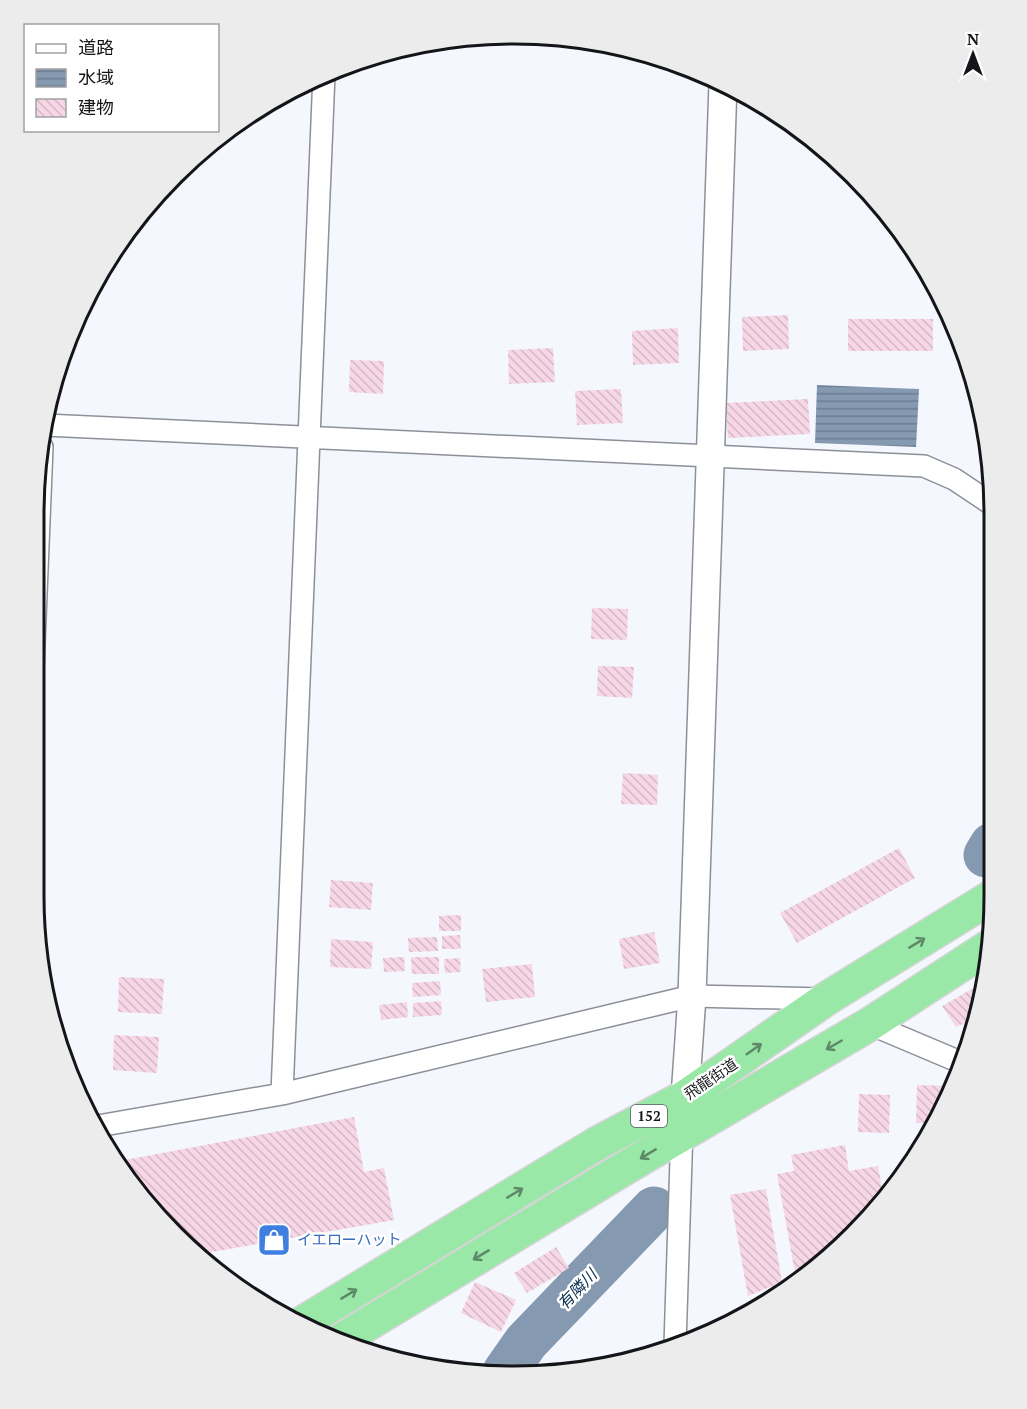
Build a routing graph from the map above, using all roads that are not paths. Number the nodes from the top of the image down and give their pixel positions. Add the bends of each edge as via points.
1 (324, 84) edge
2 (723, 93) edge
3 (52, 425) edge
4 (309, 436) junction
5 (709, 454) junction
6 (983, 498) edge
7 (984, 902) edge
8 (979, 953) edge
9 (692, 996) junction
10 (826, 999) junction
11 (870, 1023) junction
12 (954, 1059) edge
13 (282, 1094) junction
14 (686, 1097) junction
15 (103, 1125) edge
16 (682, 1134) junction
17 (309, 1319) edge
18 (348, 1336) edge
19 (675, 1337) edge

1 - 4 street
2 - 5 street
3 - 4 street
4 - 5 street
4 - 13 street
5 - 6 street via 924,466 954,479
5 - 9 street
10 -> 7 highway, 飛龍街道 / 152
8 - 11 highway, 飛龍街道 / 152
9 - 10 street
9 - 13 street
9 - 14 street
14 -> 10 highway, 飛龍街道 / 152
11 - 12 street
11 -> 16 highway, 飛龍街道 / 152
13 - 15 street
14 - 16 street
17 -> 14 highway, 飛龍街道 / 152 via 596,1144
16 -> 18 highway, 飛龍街道 / 152
16 - 19 street

